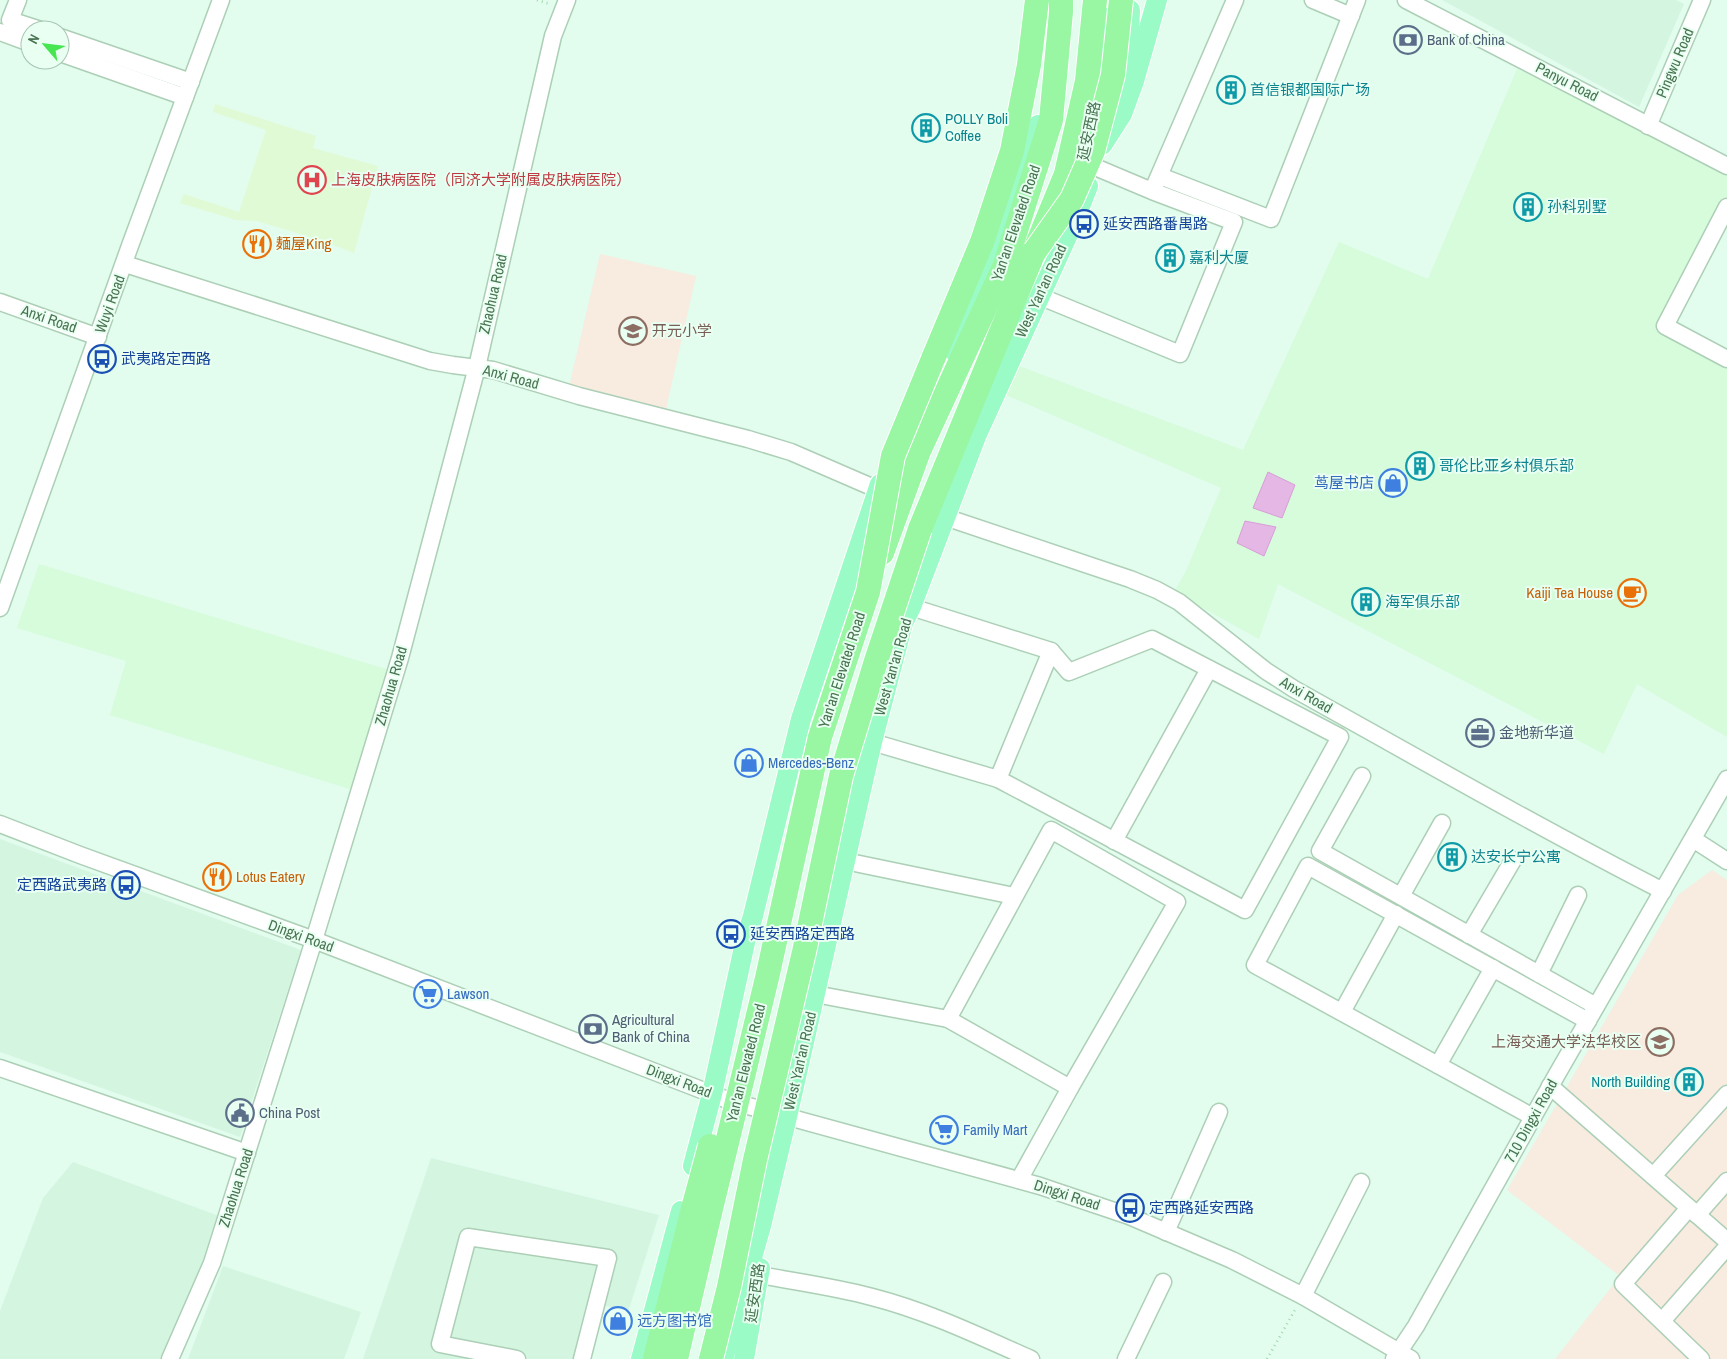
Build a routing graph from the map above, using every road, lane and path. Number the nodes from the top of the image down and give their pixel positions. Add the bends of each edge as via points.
1 (18, 0) edge
2 (221, 0) edge
3 (567, 0) edge
4 (1036, 0) edge
5 (1041, 0) edge
6 (1061, 0) edge
7 (1095, 0) edge
8 (1109, 0) edge
9 (1121, 0) edge
10 (1131, 0) edge
11 (1157, 0) edge
12 (1235, 0) edge
13 (1313, 0) edge
14 (1358, 0) edge
15 (1406, 0) edge
16 (1702, 0) edge
17 (1351, 16) junction
18 (20, 23) edge
19 (0, 32) edge
20 (20, 39) edge
21 (70, 41) edge
22 (70, 56) edge
23 (188, 89) junction
24 (1648, 126) junction
25 (1102, 145) junction
26 (1727, 166) edge
27 (1095, 168) junction
28 (1160, 176) junction
29 (1152, 191) junction
30 (1727, 207) edge
31 (1045, 255) junction
32 (125, 264) junction
33 (1039, 296) junction
34 (0, 302) edge
35 (98, 337) junction
36 (1727, 359) edge
37 (477, 367) junction
38 (886, 493) junction
39 (945, 517) junction
40 (868, 592) junction
41 (0, 608) edge
42 (911, 608) junction
43 (1051, 651) junction
44 (1209, 669) junction
45 (872, 742) junction
46 (1362, 776) dead end
47 (998, 779) junction
48 (1727, 779) edge
49 (814, 782) junction
50 (1442, 823) dead end
51 (0, 824) edge
52 (1693, 839) junction
53 (1114, 841) junction
54 (770, 844) junction
55 (1513, 860) dead end
56 (845, 861) junction
57 (1727, 861) edge
58 (1663, 891) junction
59 (1578, 895) dead end
60 (1014, 896) junction
61 (1401, 896) junction
62 (1396, 914) junction
63 (1469, 935) junction
64 (314, 940) junction
65 (1493, 968) junction
66 (1538, 974) junction
67 (767, 978) junction
68 (815, 994) junction
69 (1596, 1006) junction
70 (1342, 1012) junction
71 (948, 1019) junction
72 (1588, 1021) junction
73 (1438, 1065) junction
74 (0, 1068) edge
75 (1550, 1086) junction
76 (1070, 1088) junction
77 (1727, 1094) edge
78 (721, 1097) junction
79 (1219, 1112) dead end
80 (788, 1117) junction
81 (1533, 1117) junction
82 (247, 1153) junction
83 (1653, 1176) junction
84 (1019, 1180) junction
85 (1727, 1180) edge
86 (1361, 1182) dead end
87 (1693, 1212) junction
88 (761, 1226) junction
89 (1166, 1232) junction
90 (1727, 1242) edge
91 (1727, 1247) edge
92 (760, 1275) junction
93 (1163, 1282) dead end
94 (729, 1286) junction
95 (1303, 1296) junction
96 (1662, 1321) junction
97 (1401, 1356) edge
98 (170, 1359) edge
99 (516, 1359) edge
100 (582, 1359) edge
101 (641, 1359) edge
102 (655, 1359) edge
103 (665, 1359) edge
104 (676, 1359) edge
105 (711, 1359) edge
106 (723, 1359) edge
107 (744, 1359) edge
108 (1031, 1359) edge
109 (1126, 1359) edge
110 (1267, 1359) edge
111 (1701, 1359) edge

1 - 18 street via 10,20
2 - 23 street, Wuyi Road
3 - 37 street, Zhaohua Road via 553,36
4 - 38 main road via 1018,69 1003,151
4 - 40 highway, bridge via 1029,65 1012,151 982,242 893,456
5 - 38 main road via 1052,26 1041,116 984,277
6 - 40 highway, Yan'an Elevated Road, bridge via 1051,120 1005,265 919,451
7 - 31 highway, Yan'an Elevated Road, bridge via 1087,81
8 - 31 main road, 延安西路 via 1092,129
9 - 31 highway, bridge via 1113,75 1093,151
10 - 25 main road, West Yan'an Road via 1128,61
11 - 25 main road via 1122,114
12 - 28 street
13 - 17 street
14 - 17 street
15 - 24 street, Panyu Road
16 - 24 street, Pingwu Road
17 - 28 street via 1270,219
19 - 20 street
21 - 23 street
22 - 23 street
23 - 32 street, Wuyi Road
24 - 26 street, Panyu Road
25 - 27 main road, West Yan'an Road
27 - 29 street
27 - 31 main road, West Yan'an Road via 1075,219
28 - 29 street
29 - 33 street via 1234,222 1180,354
30 - 36 street via 1665,326
31 - 33 main road, West Yan'an Road
31 - 94 highway, Yan'an Elevated Road, bridge via 920,529 876,661 841,776
32 - 35 street, Wuyi Road
32 - 37 street, Anxi Road via 430,361
33 - 39 main road, West Yan'an Road via 977,434
34 - 35 street, Anxi Road
35 - 41 street, Wuyi Road
37 - 38 street, Anxi Road via 791,452
37 - 64 street, Zhaohua Road via 400,658
38 - 49 main road
38 - 54 main road via 801,719
39 - 42 main road, West Yan'an Road
39 - 58 street, Anxi Road via 1157,590 1179,602 1266,671 1294,688 1525,819
40 - 67 highway, Yan'an Elevated Road, bridge via 820,737
42 - 43 street
42 - 45 main road, West Yan'an Road via 903,624
43 - 44 street via 1069,672 1152,639
43 - 47 street
44 - 53 street
44 - 53 street via 1340,737 1245,910
45 - 47 street
45 - 56 main road, West Yan'an Road
46 - 61 street via 1320,851
47 - 53 street
48 - 52 street, 710 Dingxi Road
49 - 54 main road
49 - 78 main road
50 - 61 street
51 - 64 street, Dingxi Road
52 - 57 street
52 - 58 street, 710 Dingxi Road
54 - 78 main road via 746,938
55 - 63 street
56 - 60 street
56 - 68 main road, West Yan'an Road
58 - 69 street, 710 Dingxi Road
59 - 66 street
60 - 71 street
60 - 76 street via 1050,830 1177,902
61 - 63 street
62 - 65 street
62 - 70 street
62 - 70 street via 1308,866 1255,965
63 - 66 street
64 - 78 street, Dingxi Road
64 - 82 street, Zhaohua Road
65 - 72 street
65 - 73 street
66 - 69 street
67 - 102 highway, bridge via 728,1078
67 - 104 highway, Yan'an Elevated Road, bridge
68 - 71 street
68 - 80 main road, West Yan'an Road
69 - 72 street, 710 Dingxi Road
70 - 73 street
71 - 76 street
72 - 75 street, 710 Dingxi Road
73 - 81 street
74 - 82 street
75 - 81 street, 710 Dingxi Road
75 - 83 street
76 - 84 street
77 - 83 street
78 - 80 street, Dingxi Road
78 - 101 main road
78 - 103 main road
79 - 89 street
80 - 84 street, Dingxi Road
80 - 88 main road, West Yan'an Road
81 - 97 street, 710 Dingxi Road
82 - 98 street, Zhaohua Road via 212,1263
83 - 87 street
84 - 89 street, Dingxi Road via 1129,1216
85 - 87 street
86 - 95 street
87 - 90 street
87 - 96 street via 1623,1284
88 - 92 main road, 延安西路
88 - 106 main road, West Yan'an Road
89 - 95 street, Dingxi Road via 1232,1260
91 - 96 street
92 - 107 main road, 延安西路
92 - 108 street via 872,1297 964,1329
93 - 109 street
94 - 105 highway, Yan'an Elevated Road, bridge
94 - 106 highway, bridge
95 - 97 street, Dingxi Road
95 - 110 path
96 - 111 street
99 - 100 street via 440,1344 470,1231 608,1258

